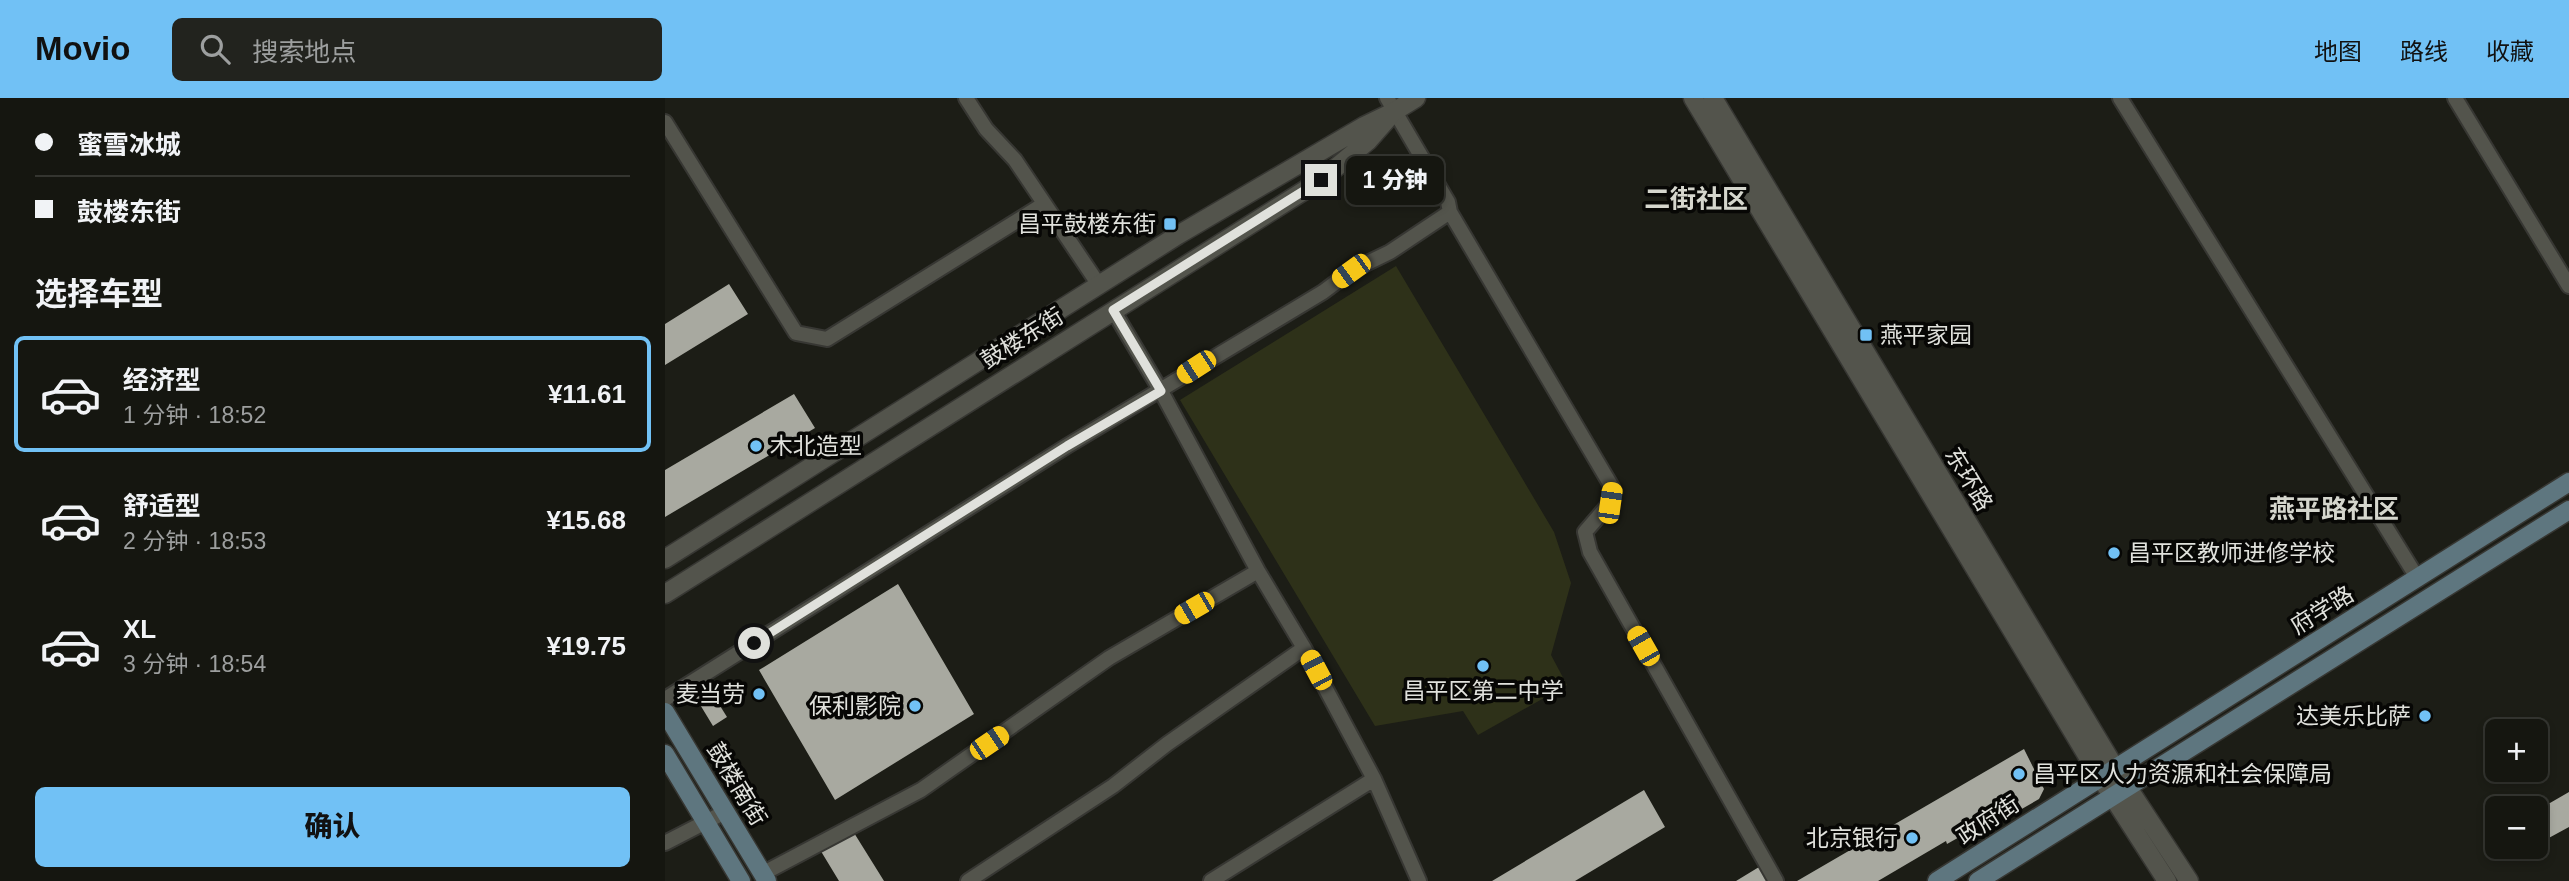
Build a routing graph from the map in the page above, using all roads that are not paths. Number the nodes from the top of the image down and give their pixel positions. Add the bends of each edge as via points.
1 (966, 98) edge
2 (1416, 98) edge
3 (1693, 98) edge
4 (1713, 98) edge
5 (2120, 98) edge
6 (2455, 98) edge
7 (1391, 105) edge
8 (665, 122) edge
9 (1044, 204) junction
10 (1450, 212) junction
11 (1099, 285) junction
12 (2569, 286) edge
13 (1113, 310) junction
14 (1161, 391) junction
15 (2569, 482) edge
16 (2569, 510) edge
17 (665, 559) edge
18 (1258, 570) junction
19 (2418, 579) junction
20 (665, 594) edge
21 (1304, 648) junction
22 (665, 699) edge
23 (665, 712) edge
24 (665, 754) edge
25 (2107, 773) junction
26 (1374, 779) junction
27 (2128, 788) junction
28 (2112, 797) junction
29 (725, 812) junction
30 (706, 823) junction
31 (665, 843) edge
32 (765, 877) edge
33 (741, 881) edge
34 (968, 881) edge
35 (1211, 881) edge
36 (1419, 881) edge
37 (1776, 881) edge
38 (1937, 881) edge
39 (1978, 881) edge
40 (2167, 881) edge
41 (2189, 881) edge

1 - 9 street
2 - 7 street, 鼓楼东街
3 - 25 street, 东环路
4 - 25 street, 东环路
5 - 19 street
6 - 12 street
7 - 10 street
7 - 11 street, 鼓楼东街 via 1364,126
7 - 13 street, 鼓楼东街 via 1369,141 1321,180
8 - 9 street via 796,334 827,339
9 - 11 street
10 - 14 street
10 - 37 street via 1612,487 1610,503 1585,532 1590,552
11 - 17 street, 鼓楼东街
13 - 14 street
13 - 20 street, 鼓楼东街
14 - 18 street
14 - 22 street
15 - 19 main road, 府学路
16 - 27 main road, 府学路
18 - 21 street
18 - 32 street via 1109,658 921,790
19 - 25 main road, 府学路
21 - 26 street
21 - 34 street via 1113,786
23 - 29 main road, 鼓楼南街
24 - 30 main road, 鼓楼南街
25 - 27 street, 东环路
25 - 28 street
25 - 38 main road, 政府街
26 - 35 street
26 - 36 street
27 - 28 main road, 府学路
27 - 41 street, 东环路
28 - 39 main road, 政府街
28 - 40 street
29 - 30 street
29 - 32 main road, 鼓楼南街
30 - 31 street
30 - 33 main road, 鼓楼南街

